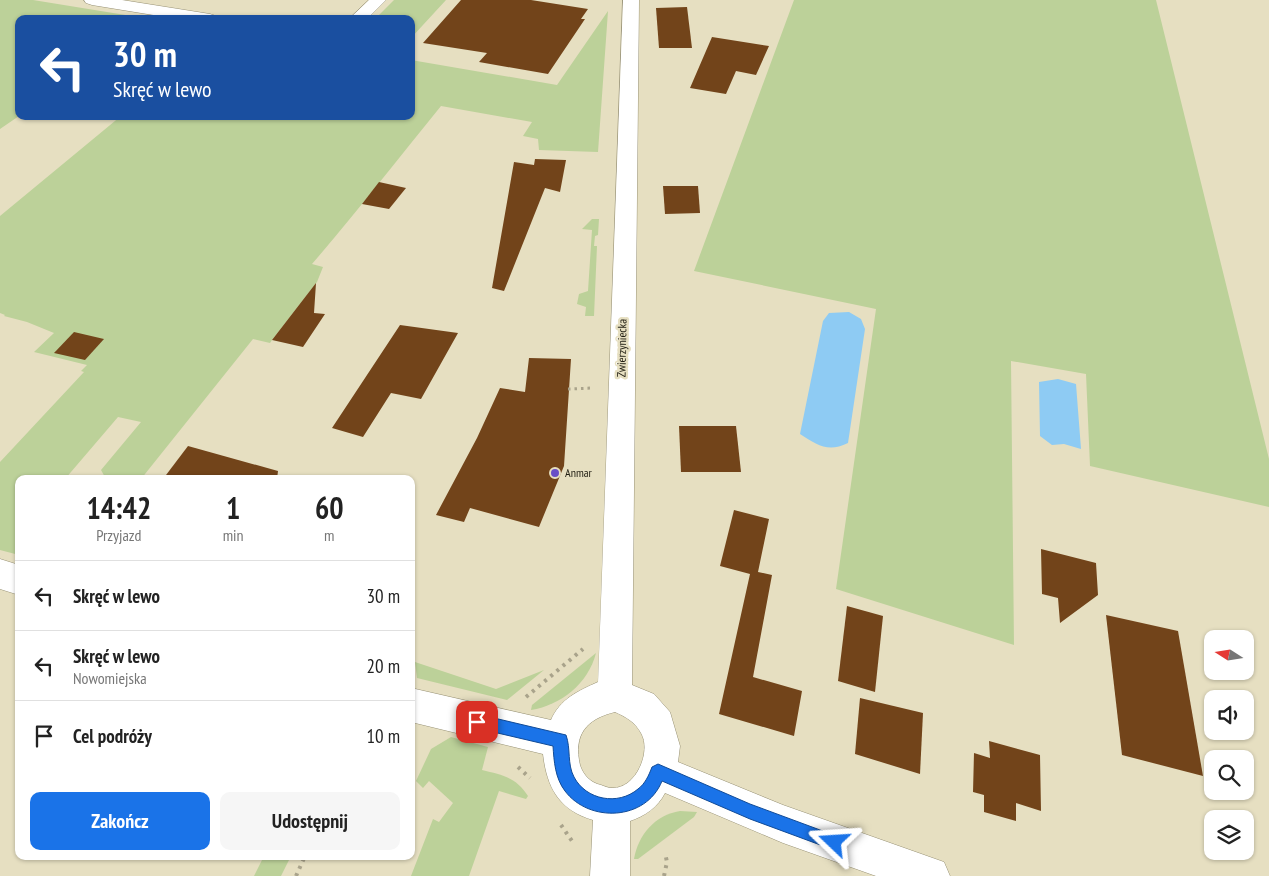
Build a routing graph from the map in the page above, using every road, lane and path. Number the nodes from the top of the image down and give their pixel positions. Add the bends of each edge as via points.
1 (92, 0) edge
2 (378, 0) edge
3 (631, 0) edge
4 (185, 15) edge
5 (361, 15) edge
6 (589, 388) dead end
7 (568, 389) dead end
8 (0, 574) edge
9 (15, 579) edge
10 (615, 696) junction
11 (415, 706) edge
12 (560, 740) junction
13 (658, 772) junction
14 (612, 807) junction
15 (665, 853) dead end
16 (303, 860) edge
17 (296, 876) edge
18 (610, 876) edge
19 (664, 876) edge
20 (930, 876) edge

1 - 4 street
2 - 5 street
3 - 10 street, Zwierzyniecka
6 - 7 path
8 - 9 street
10 - 12 street via 583,705 571,717
10 - 13 street via 630,699 653,717 663,748
11 - 12 street
12 - 14 street via 562,768 569,784 580,796 595,804
13 - 14 street via 644,794
13 - 20 street via 783,824
14 - 18 street
15 - 19 path
16 - 17 path

